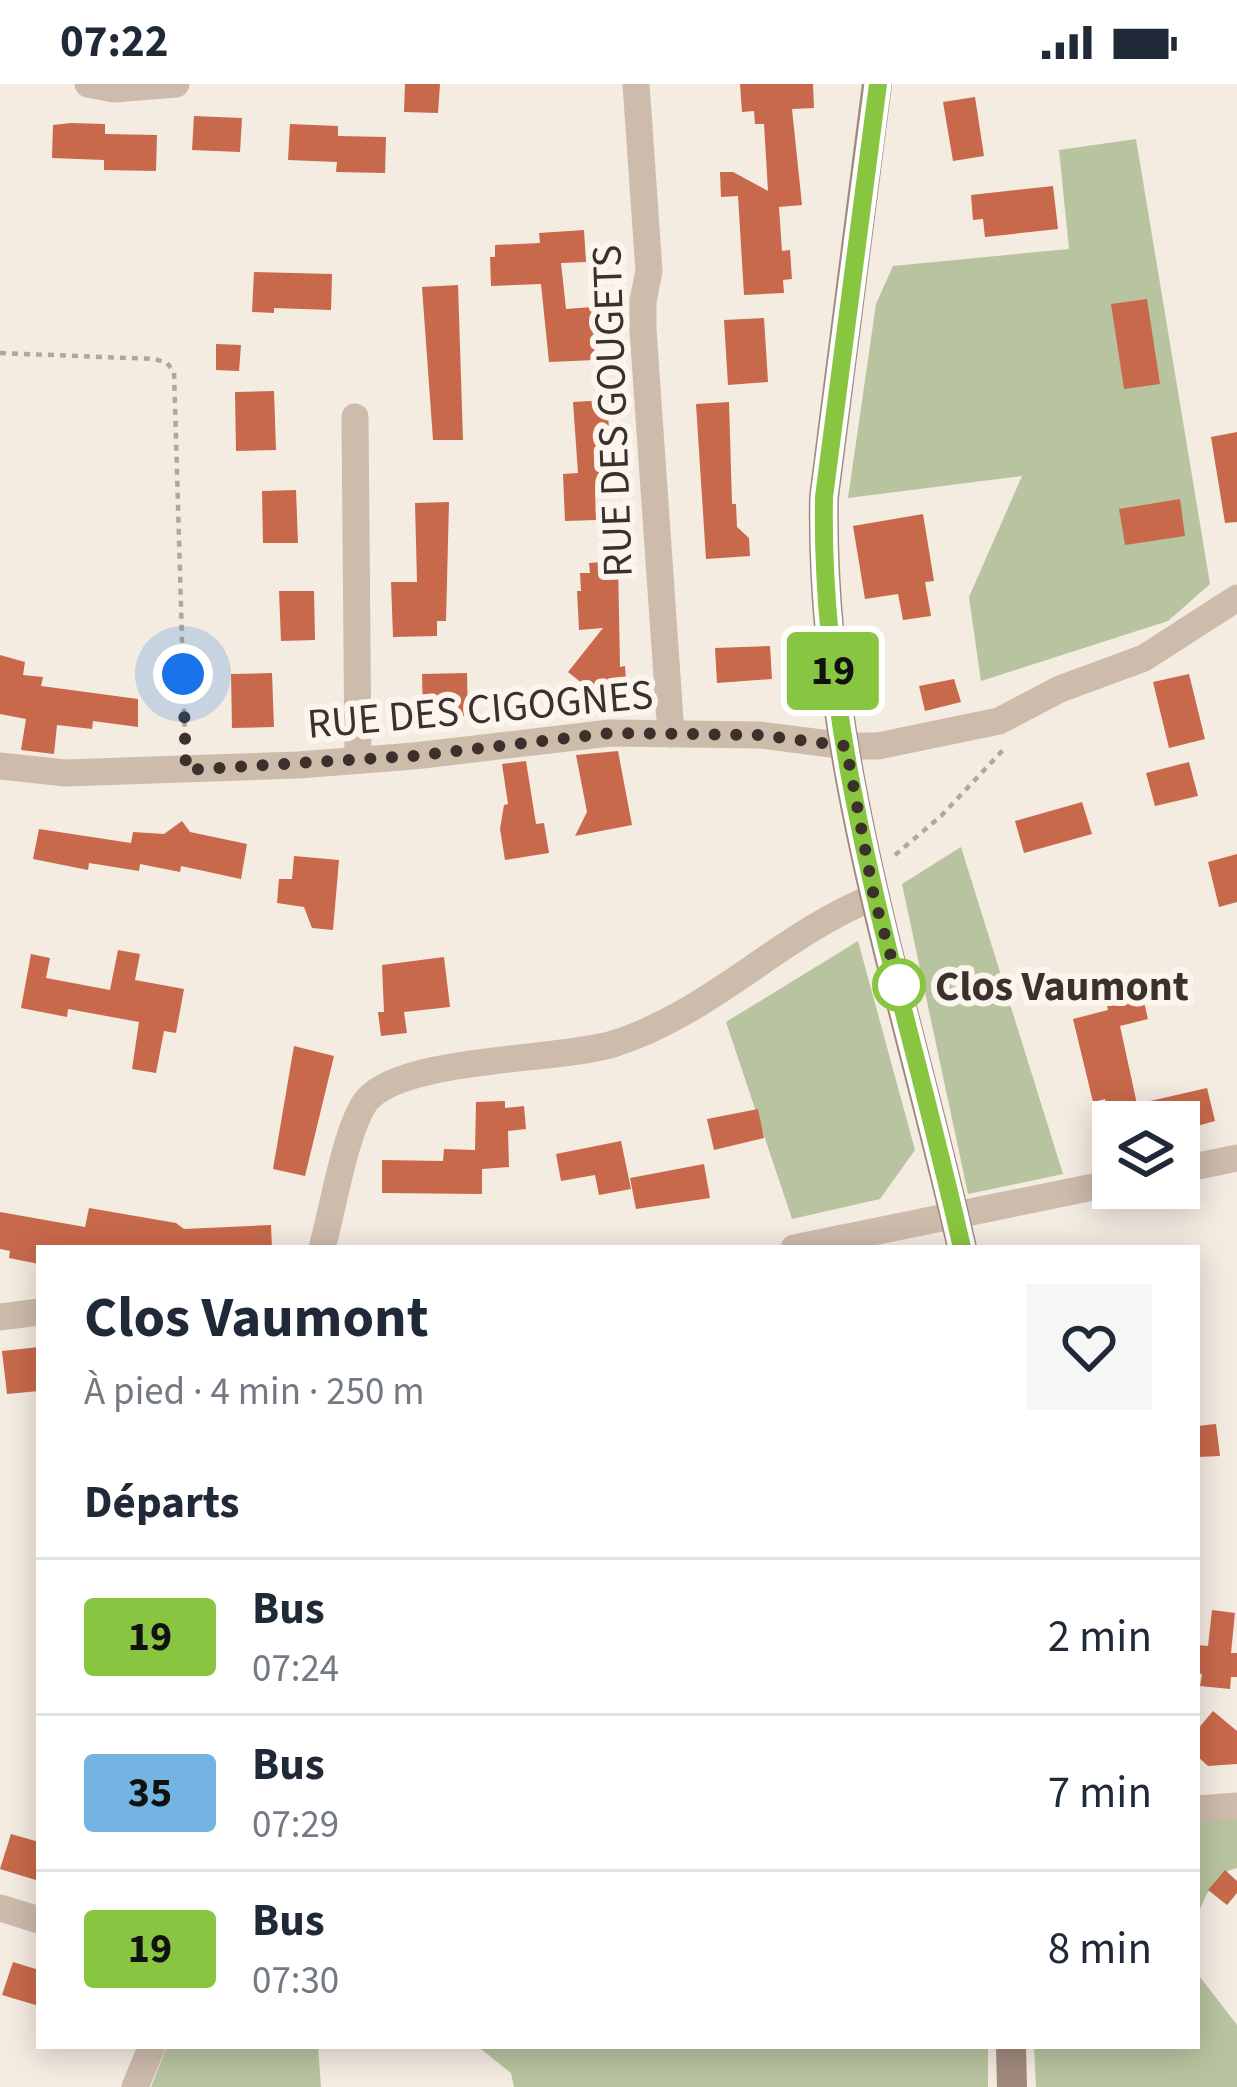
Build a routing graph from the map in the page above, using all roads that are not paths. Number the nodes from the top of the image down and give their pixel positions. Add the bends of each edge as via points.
1 (88, 84) edge
2 (176, 84) edge
3 (636, 84) edge
4 (878, 84) edge
5 (355, 417) dead end
6 (1233, 605) edge
7 (1237, 634) edge
8 (671, 734) junction
9 (846, 746) junction
10 (358, 760) junction
11 (0, 766) edge
12 (872, 886) junction
13 (1237, 1158) edge
14 (1200, 1166) edge
15 (1092, 1187) edge
16 (954, 1215) junction
17 (323, 1245) edge
18 (809, 1245) edge
19 (961, 1245) edge
20 (36, 1312) edge
21 (0, 1317) edge
22 (1237, 1806) edge
23 (1200, 1809) edge
24 (0, 1908) edge
25 (36, 1919) edge
26 (151, 2049) edge
27 (135, 2087) edge

1 - 2 street
3 - 8 street, RUE DES GOUGETS via 649,271 643,330
4 - 9 main road via 824,497 834,684
5 - 10 street
6 - 7 street
6 - 9 street, RUE DES CIGOGNES via 1144,658 999,721
8 - 9 street, RUE DES CIGOGNES
8 - 10 street, RUE DES CIGOGNES via 610,733
9 - 12 main road
10 - 11 street, RUE DES CIGOGNES via 65,773
12 - 16 main road
12 - 17 street via 688,1010 612,1044 425,1072 368,1099
13 - 14 street
15 - 16 street
16 - 18 street
16 - 19 main road
20 - 21 street
22 - 23 street
24 - 25 street
26 - 27 street

